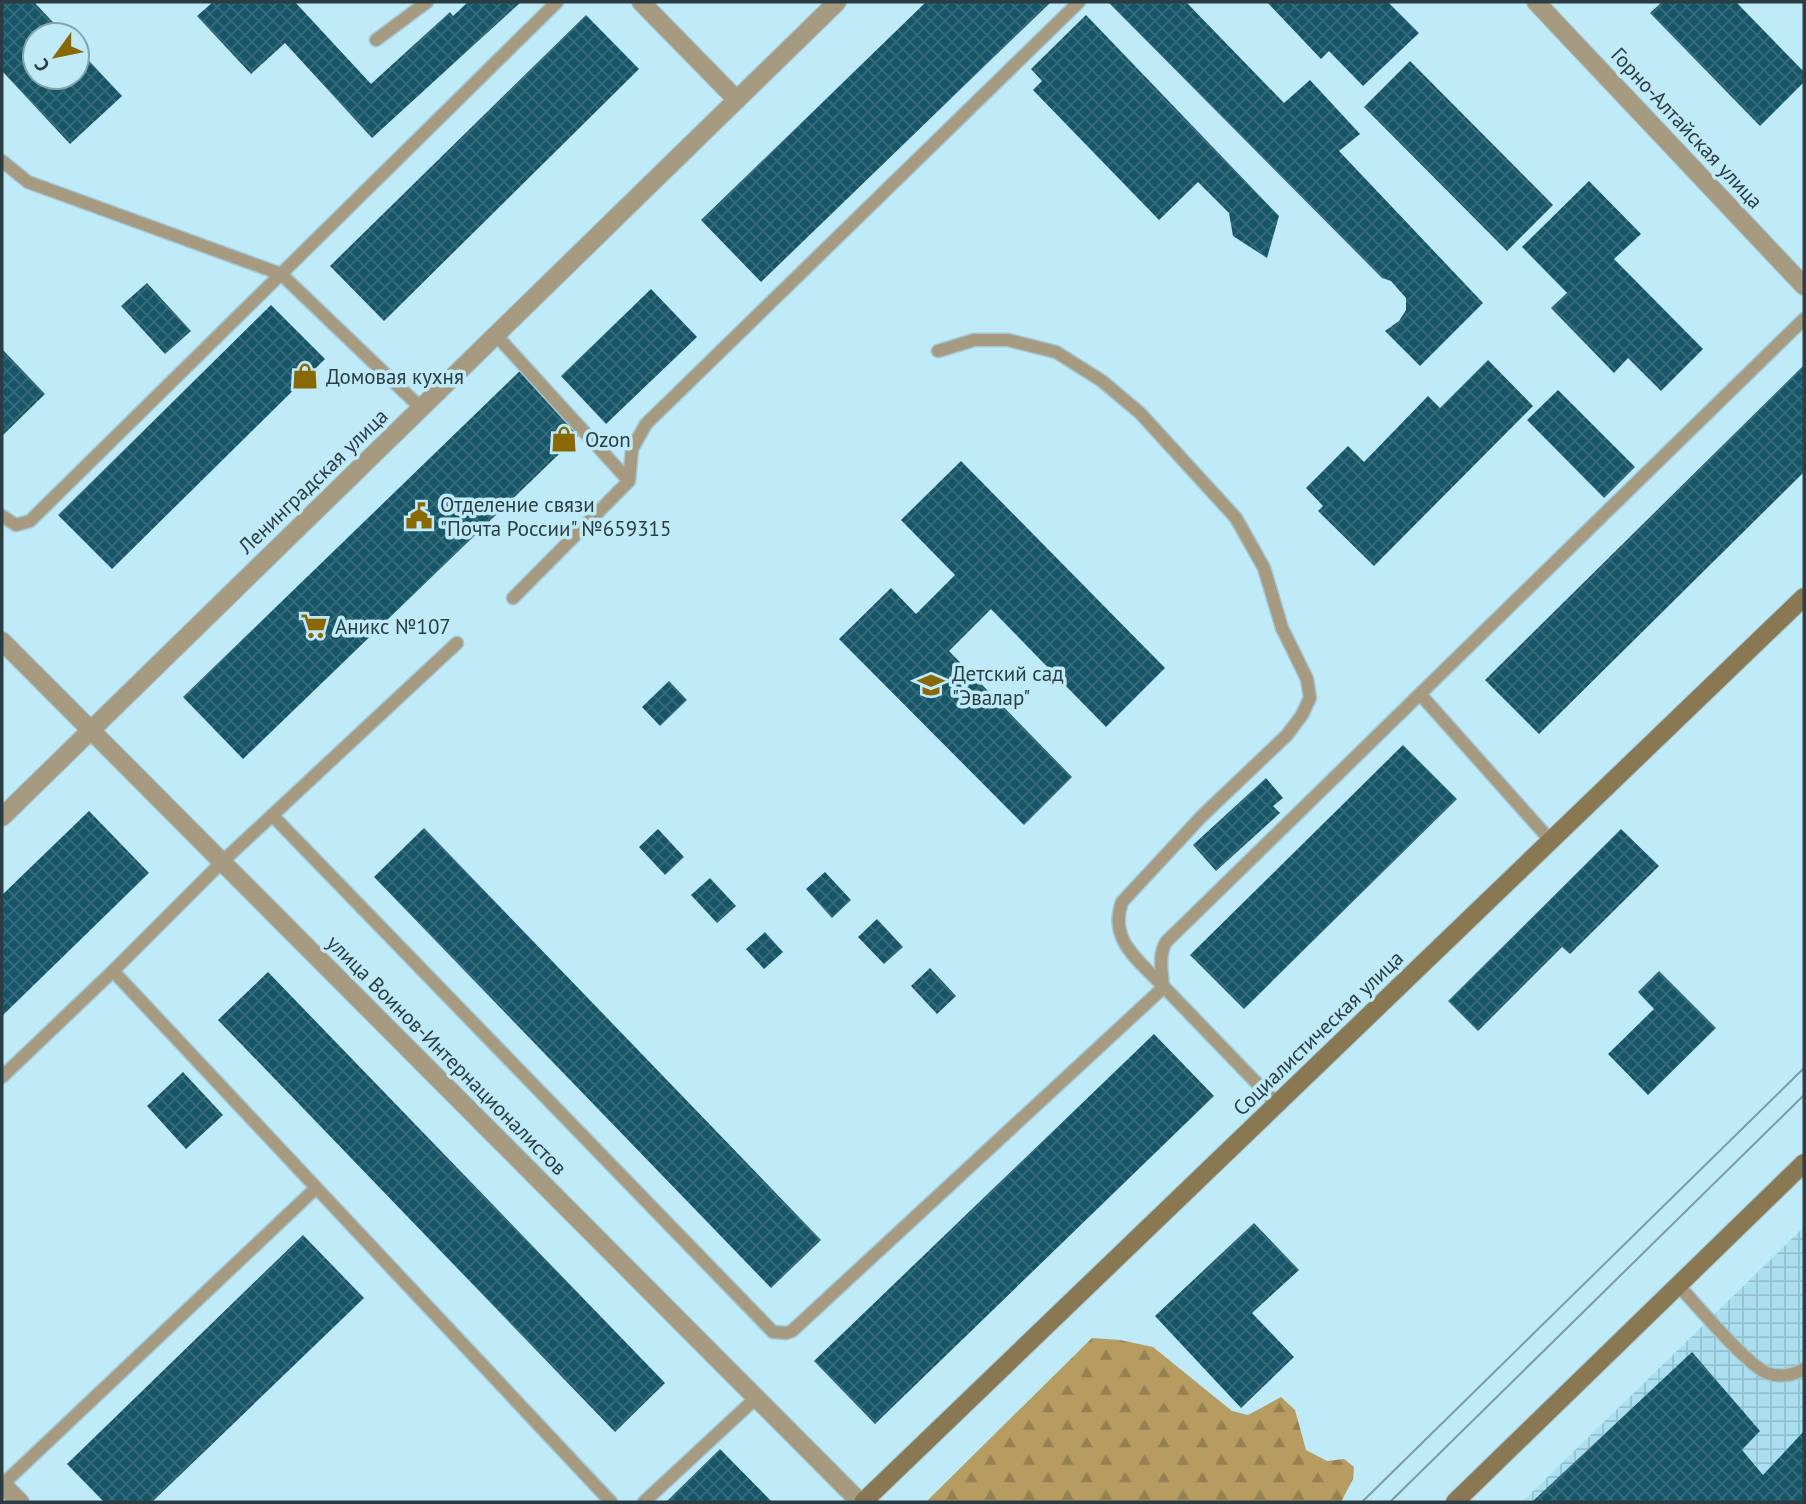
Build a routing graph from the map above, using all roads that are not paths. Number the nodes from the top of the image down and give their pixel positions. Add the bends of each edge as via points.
1 (427, 2) edge
2 (557, 2) edge
3 (641, 2) edge
4 (837, 2) edge
5 (1079, 2) edge
6 (1536, 2) edge
7 (376, 40) dead end
8 (737, 100) junction
9 (2, 161) edge
10 (281, 274) junction
11 (1804, 286) edge
12 (1804, 318) edge
13 (496, 335) junction
14 (938, 351) dead end
15 (421, 408) junction
16 (629, 481) junction
17 (2, 516) edge
18 (1804, 597) edge
19 (513, 598) dead end
20 (2, 641) edge
21 (457, 643) dead end
22 (1420, 694) junction
23 (91, 730) junction
24 (271, 815) junction
25 (2, 817) edge
26 (1551, 841) junction
27 (222, 862) junction
28 (113, 971) junction
29 (1164, 987) junction
30 (2, 1077) edge
31 (1277, 1104) junction
32 (1804, 1163) edge
33 (316, 1188) junction
34 (1678, 1285) junction
35 (1804, 1369) edge
36 (756, 1398) junction
37 (2, 1485) edge
38 (20, 1502) edge
39 (611, 1502) edge
40 (644, 1502) edge
41 (862, 1502) edge
42 (1455, 1502) edge

1 - 7 lane
2 - 10 lane
3 - 8 street
4 - 8 street, Ленинградская улица
5 - 16 lane via 646,424 632,449
6 - 11 street, Горно-Алтайская улица
8 - 13 street, Ленинградская улица
9 - 10 lane via 28,181
10 - 15 lane
10 - 17 lane via 30,521 16,524
12 - 22 lane
13 - 15 street, Ленинградская улица
13 - 16 lane
14 - 29 lane via 974,340 1008,340 1056,352 1102,381 1140,413 1236,518 1264,568 1282,628 1307,679 1310,698 1287,735 1202,816 1122,902 1117,916 1122,941
15 - 23 street, Ленинградская улица
16 - 19 lane
18 - 26 street, Социалистическая улица
20 - 23 street, улица Воинов-Интернационалистов
21 - 24 lane
22 - 26 lane
22 - 29 lane via 1166,942 1161,950
23 - 25 street, Ленинградская улица
23 - 27 street, улица Воинов-Интернационалистов
24 - 27 lane
24 - 29 lane via 768,1327 780,1333 792,1331
26 - 31 street, Социалистическая улица
27 - 28 lane
27 - 36 street, улица Воинов-Интернационалистов
28 - 30 lane
28 - 33 lane
29 - 31 lane
31 - 41 street, Социалистическая улица
32 - 34 street
33 - 37 lane
33 - 39 lane
34 - 35 lane via 1752,1363 1783,1376
34 - 42 street
36 - 40 lane
36 - 41 street, улица Воинов-Интернационалистов
37 - 38 street

